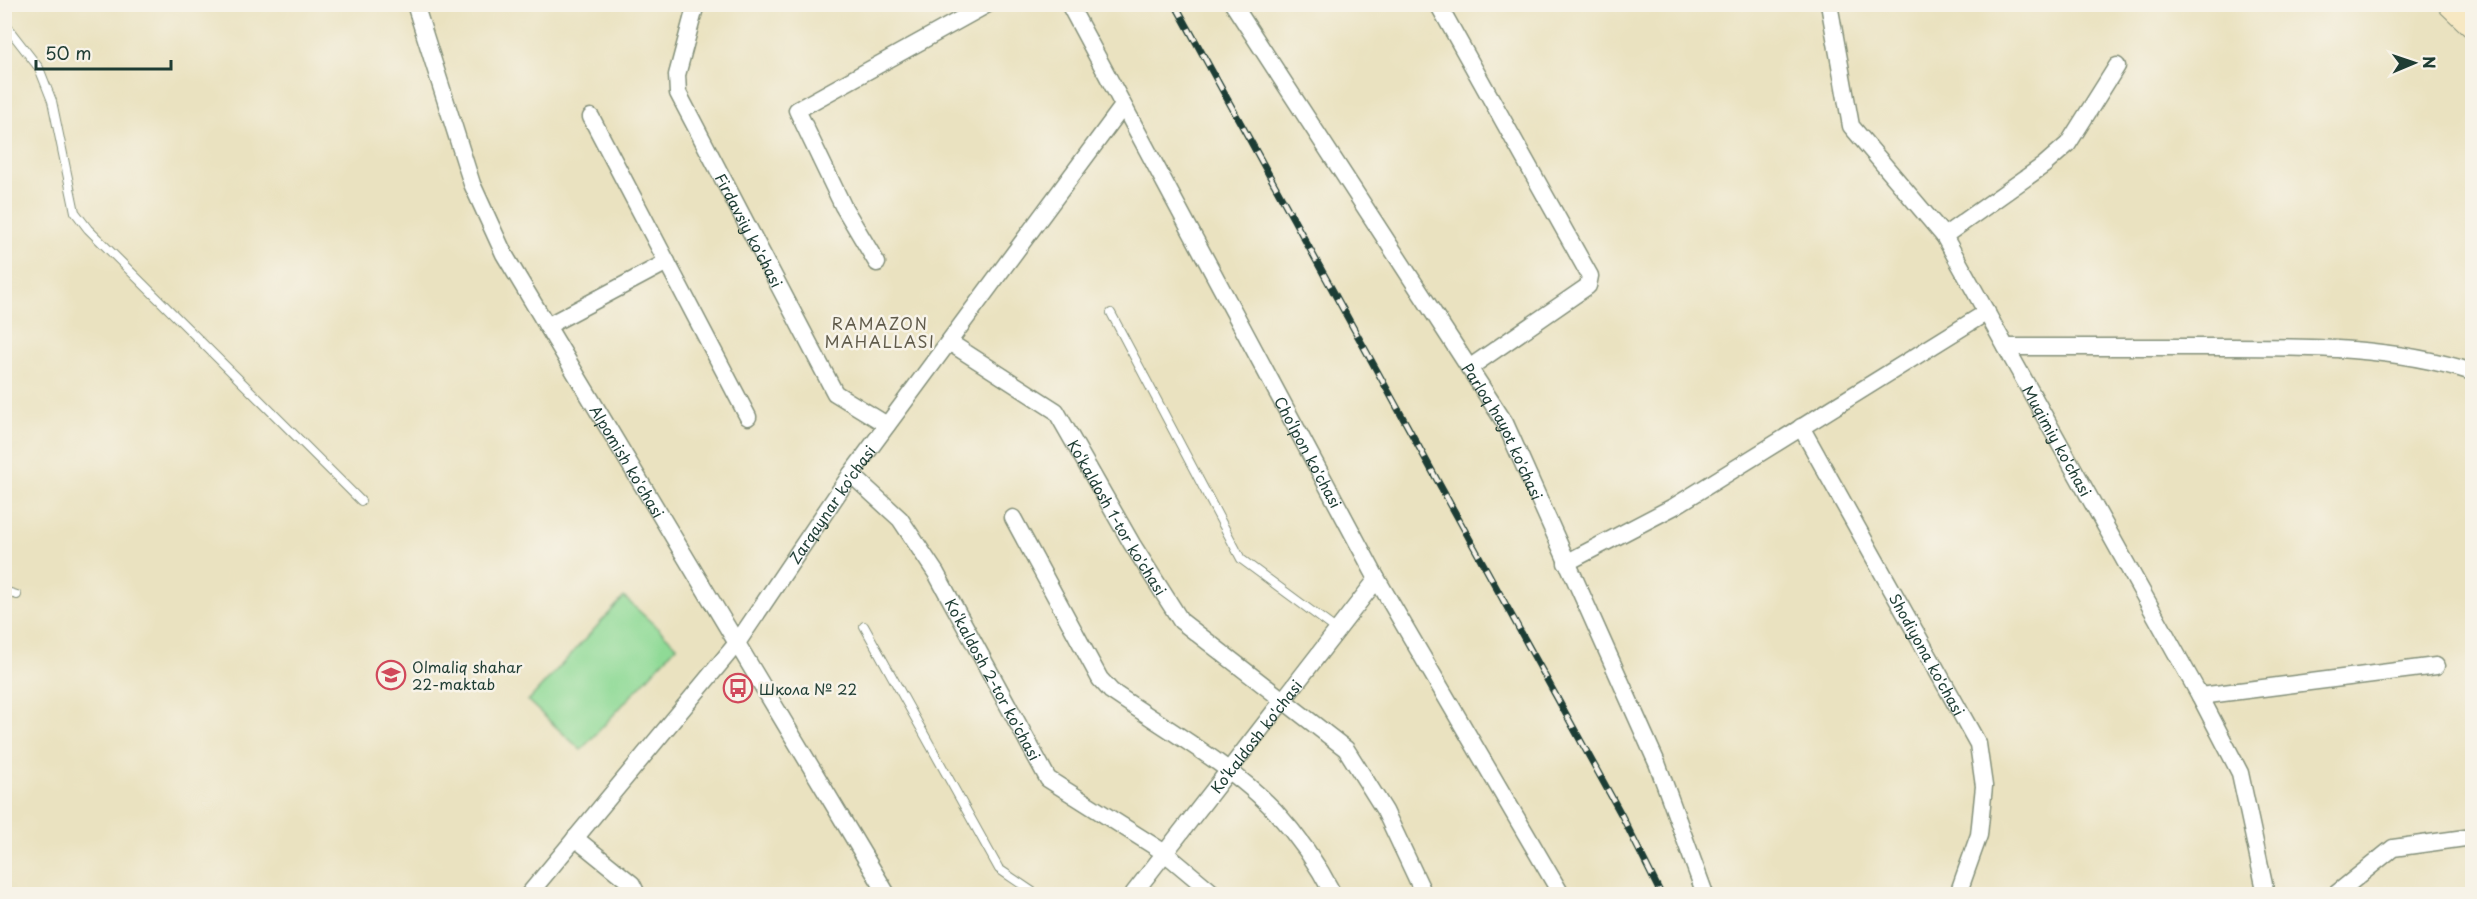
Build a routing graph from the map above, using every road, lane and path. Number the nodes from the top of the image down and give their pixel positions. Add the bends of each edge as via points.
1 (415, 4) edge
2 (696, 4) edge
3 (988, 4) edge
4 (1069, 4) edge
5 (1233, 4) edge
6 (1438, 4) edge
7 (1829, 4) edge
8 (2450, 4) edge
9 (4, 23) edge
10 (2472, 25) edge
11 (2117, 66) dead end
12 (1124, 106) junction
13 (591, 117) dead end
14 (1944, 236) junction
15 (667, 262) junction
16 (877, 263) dead end
17 (1987, 312) junction
18 (1111, 313) dead end
19 (547, 326) junction
20 (949, 342) junction
21 (2006, 347) junction
22 (1469, 368) junction
23 (2472, 372) edge
24 (748, 417) dead end
25 (887, 425) junction
26 (1801, 428) junction
27 (851, 474) junction
28 (361, 501) dead end
29 (1013, 518) dead end
30 (1566, 563) junction
31 (1377, 579) junction
32 (4, 591) edge
33 (17, 595) dead end
34 (864, 626) dead end
35 (1337, 630) junction
36 (737, 643) junction
37 (2436, 666) dead end
38 (2200, 696) junction
39 (1284, 699) junction
40 (1228, 772) junction
41 (2472, 837) edge
42 (576, 838) junction
43 (1165, 853) junction
44 (529, 894) edge
45 (637, 894) edge
46 (887, 894) edge
47 (1036, 894) edge
48 (1133, 894) edge
49 (1214, 894) edge
50 (1333, 894) edge
51 (1424, 894) edge
52 (1561, 894) edge
53 (1704, 894) edge
54 (1958, 894) edge
55 (2266, 894) edge
56 (2336, 894) edge

1 - 19 street, Alpomish ko'chasi via 472,184 504,254
2 - 25 street, Firdavsiy ko'chasi via 677,75 678,93 835,393
3 - 16 street via 796,110 843,206
4 - 12 street, Cho‘lpon ko'chasi
5 - 22 street, Parloq hayot ko'chasi
6 - 22 street via 1590,276 1588,286
7 - 14 street, Muqimiy ko'chasi via 1851,126
8 - 10 main road
9 - 28 lane via 39,68 52,101 75,212
11 - 14 street via 2068,144
12 - 20 street, Zarqaynar ko'chasi
12 - 31 street, Cho‘lpon ko'chasi
13 - 15 street
14 - 17 street, Muqimiy ko'chasi
15 - 19 street
15 - 24 street
17 - 21 street, Muqimiy ko'chasi
17 - 26 street
18 - 35 lane via 1241,559
19 - 36 street, Alpomish ko'chasi
20 - 25 street, Zarqaynar ko'chasi
20 - 39 street, Ko‘kaldosh 1-tor ko'chasi via 1056,411 1181,621
21 - 23 street via 2310,347 2381,353
21 - 38 street, Muqimiy ko'chasi
22 - 30 street, Parloq hayot ko'chasi via 1505,423
25 - 27 street, Zarqaynar ko'chasi
26 - 30 street via 1675,506
26 - 54 street, Shodiyona ko'chasi via 1978,744 1984,786 1979,835
27 - 36 street, Zarqaynar ko'chasi
27 - 43 street, Ko‘kaldosh 2-tor ko'chasi via 900,519 936,573 1048,779
29 - 40 street via 1100,679 1111,691
30 - 53 street, Parloq hayot ko'chasi via 1657,763
31 - 35 street, Ko‘kaldosh ko'chasi
31 - 52 street, Cho‘lpon ko'chasi
32 - 33 lane
34 - 47 lane via 999,869
35 - 39 street, Ko‘kaldosh ko'chasi
36 - 42 street, Zarqaynar ko'chasi
36 - 46 street, Alpomish ko'chasi
37 - 38 street
38 - 55 street, Muqimiy ko'chasi via 2240,773
39 - 40 street, Ko‘kaldosh ko'chasi
39 - 51 street, Ko‘kaldosh 1-tor ko'chasi via 1346,749 1385,811
40 - 43 street, Ko‘kaldosh ko'chasi
40 - 50 street via 1275,811 1319,867
41 - 56 street via 2393,848
42 - 44 street, Zarqaynar ko'chasi
42 - 45 street via 632,884
43 - 48 street, Ko‘kaldosh ko'chasi
43 - 49 street, Ko‘kaldosh 2-tor ko'chasi

